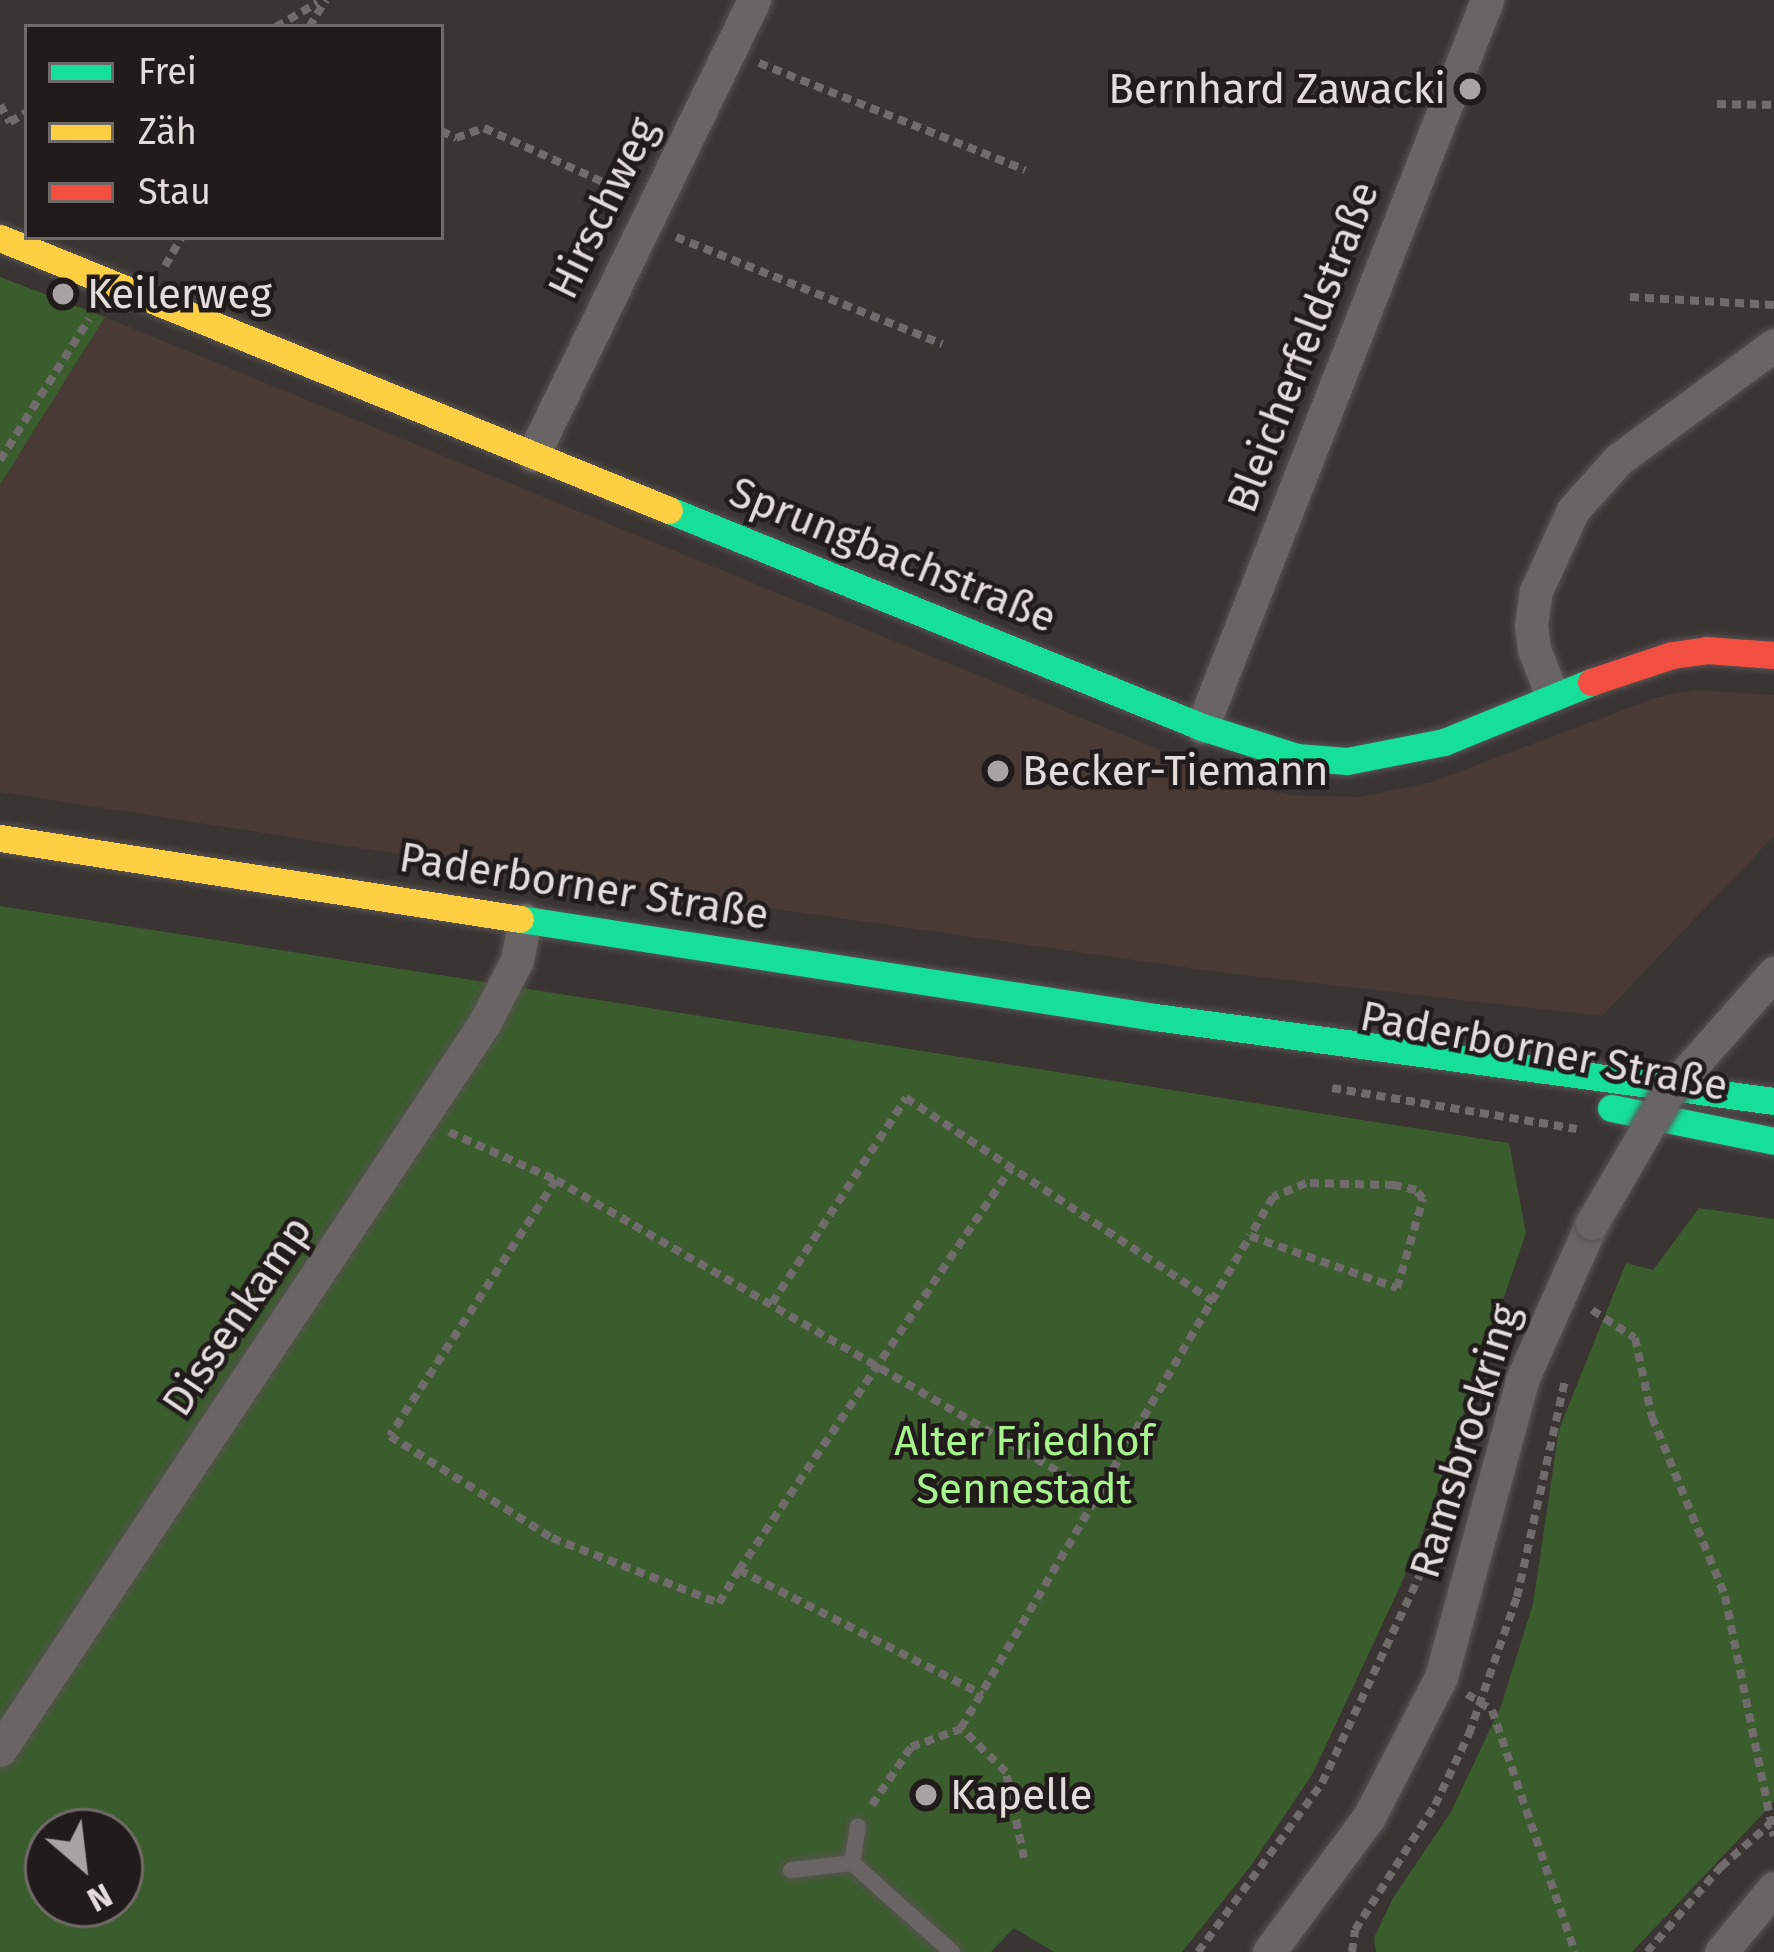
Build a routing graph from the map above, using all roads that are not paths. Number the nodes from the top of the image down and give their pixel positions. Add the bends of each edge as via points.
1 (754, 0) edge
2 (1487, 0) edge
3 (0, 238) edge
4 (1774, 345) edge
5 (533, 455) junction
6 (1774, 656) edge
7 (1552, 695) junction
8 (1202, 727) junction
9 (0, 838) edge
10 (525, 920) junction
11 (1774, 973) edge
12 (1155, 1017) junction
13 (1774, 1101) edge
14 (1774, 1141) edge
15 (0, 1750) edge
16 (858, 1826) road end
17 (852, 1863) junction
18 (791, 1870) dead end
19 (1774, 1888) edge
20 (952, 1952) edge
21 (1269, 1952) edge
22 (1721, 1952) edge

1 - 5 street, Hirschweg
2 - 8 street, Bleicherfeldstraße
3 - 5 main road, Sprungbachstraße
4 - 7 street via 1619,459 1573,510 1544,571 1531,625
5 - 8 main road, Sprungbachstraße
6 - 7 main road, Sprungbachstraße via 1706,650
7 - 8 main road, Sprungbachstraße via 1444,742 1347,761 1297,757
9 - 10 main road, Paderborner Straße
10 - 12 main road, Paderborner Straße
10 - 15 street, Dissenkamp via 517,960 495,1003
11 - 21 street, Ramsbrockring, bridge via 1667,1094 1592,1223 1522,1380 1441,1677 1369,1817
12 - 13 main road, Paderborner Straße
12 - 14 main road, Paderborner Straße
16 - 17 lane
17 - 18 lane
17 - 20 lane
19 - 22 street

